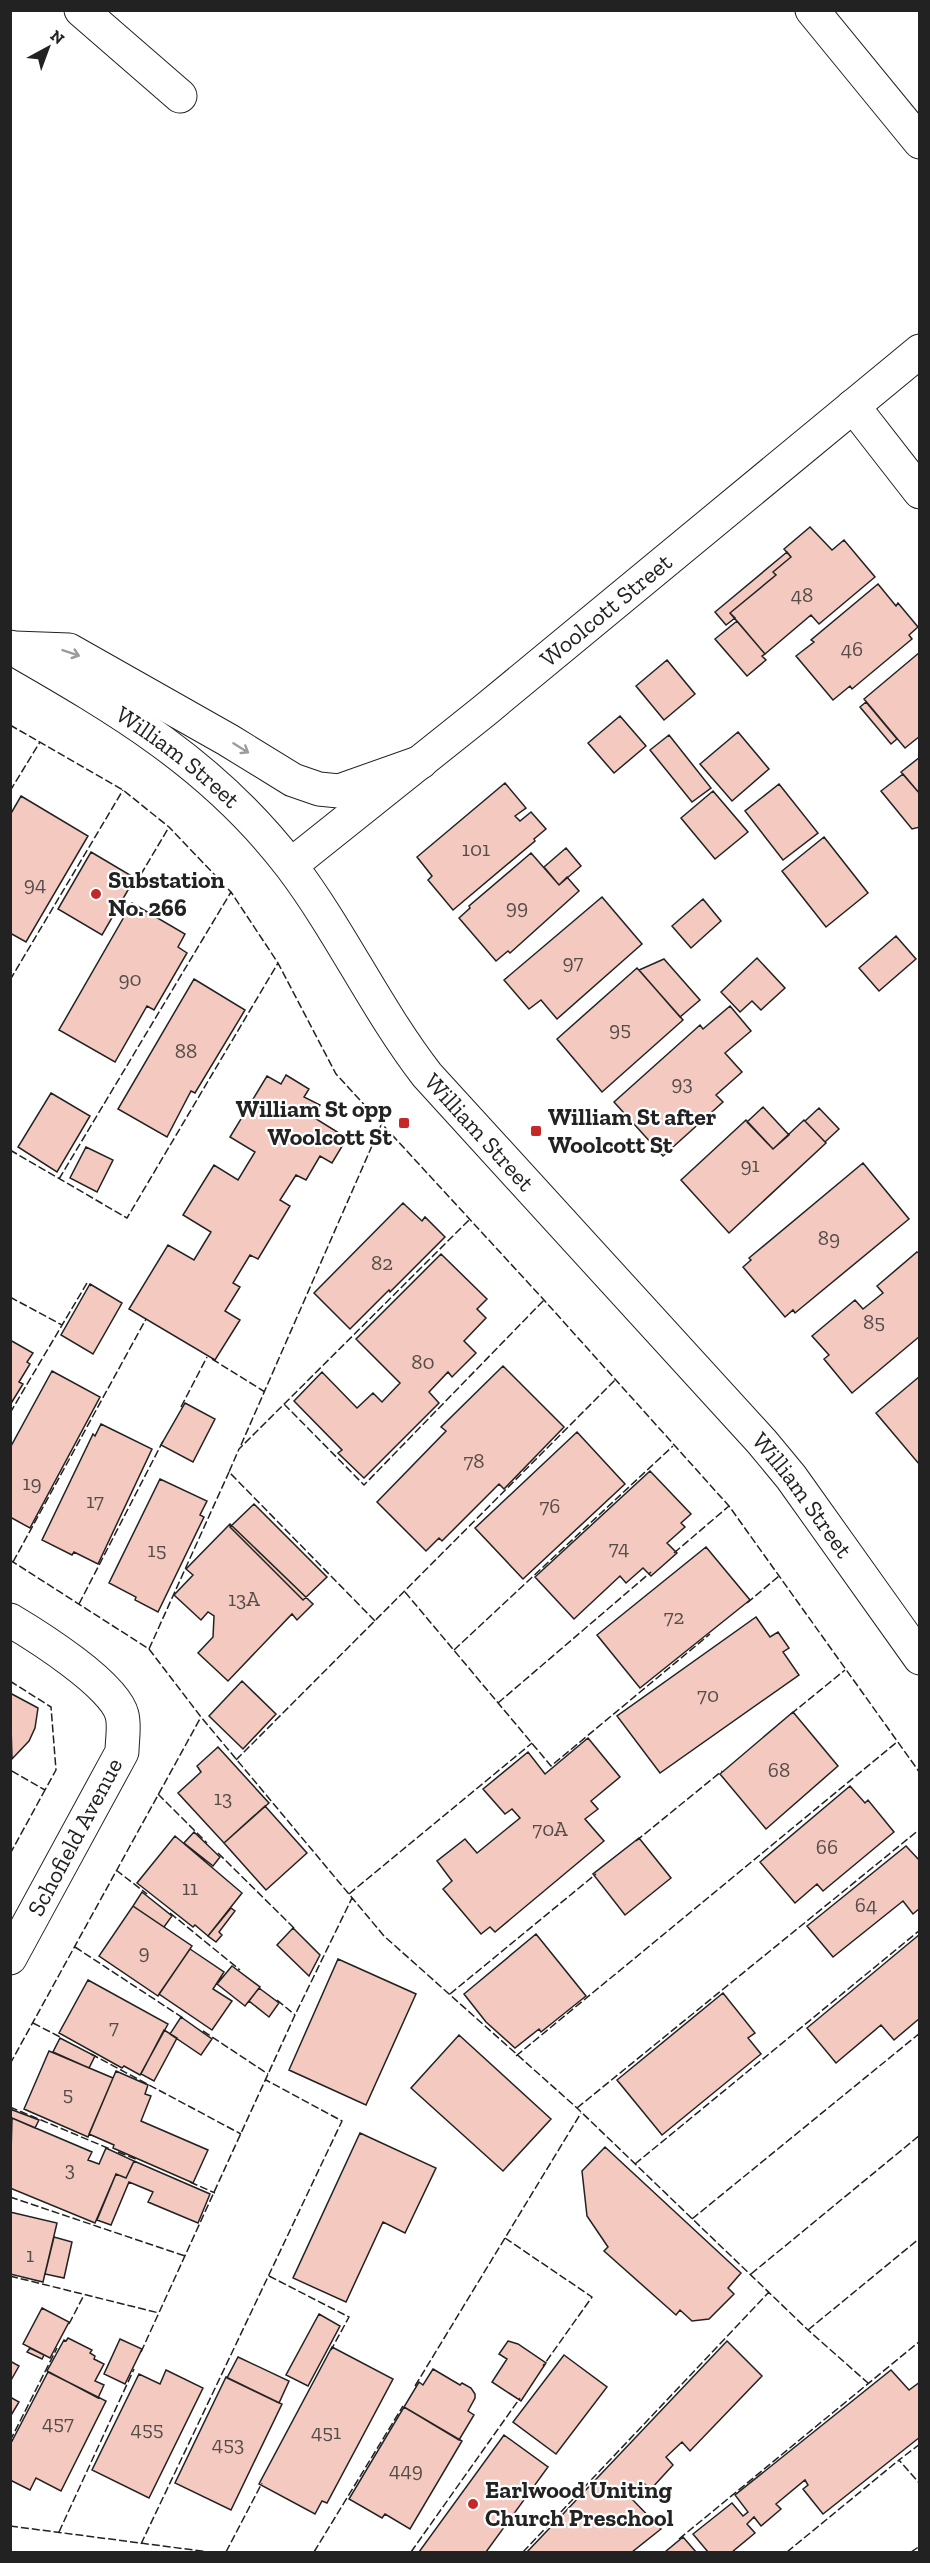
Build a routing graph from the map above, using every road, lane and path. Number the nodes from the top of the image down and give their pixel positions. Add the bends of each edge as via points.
1 (81, 10) edge
2 (812, 10) edge
3 (180, 96) dead end
4 (920, 142) edge
5 (920, 351) edge
6 (853, 406) junction
7 (920, 492) edge
8 (12, 647) edge
9 (421, 762) junction
10 (291, 865) junction
11 (10, 1620) edge
12 (920, 1658) edge
13 (10, 1958) edge

1 - 3 main road
2 - 4 main road
5 - 6 main road, Woolcott Street
6 - 7 main road
6 - 9 main road, Woolcott Street
8 -> 9 main road via 69,650 293,780 319,789 339,791
8 - 10 main road, William Street via 182,755 251,817
9 - 10 main road, Woolcott Street
10 - 12 main road, William Street via 404,1046 427,1075 762,1442
11 - 13 main road, Schofield Avenue via 99,1682 122,1713 122,1752

